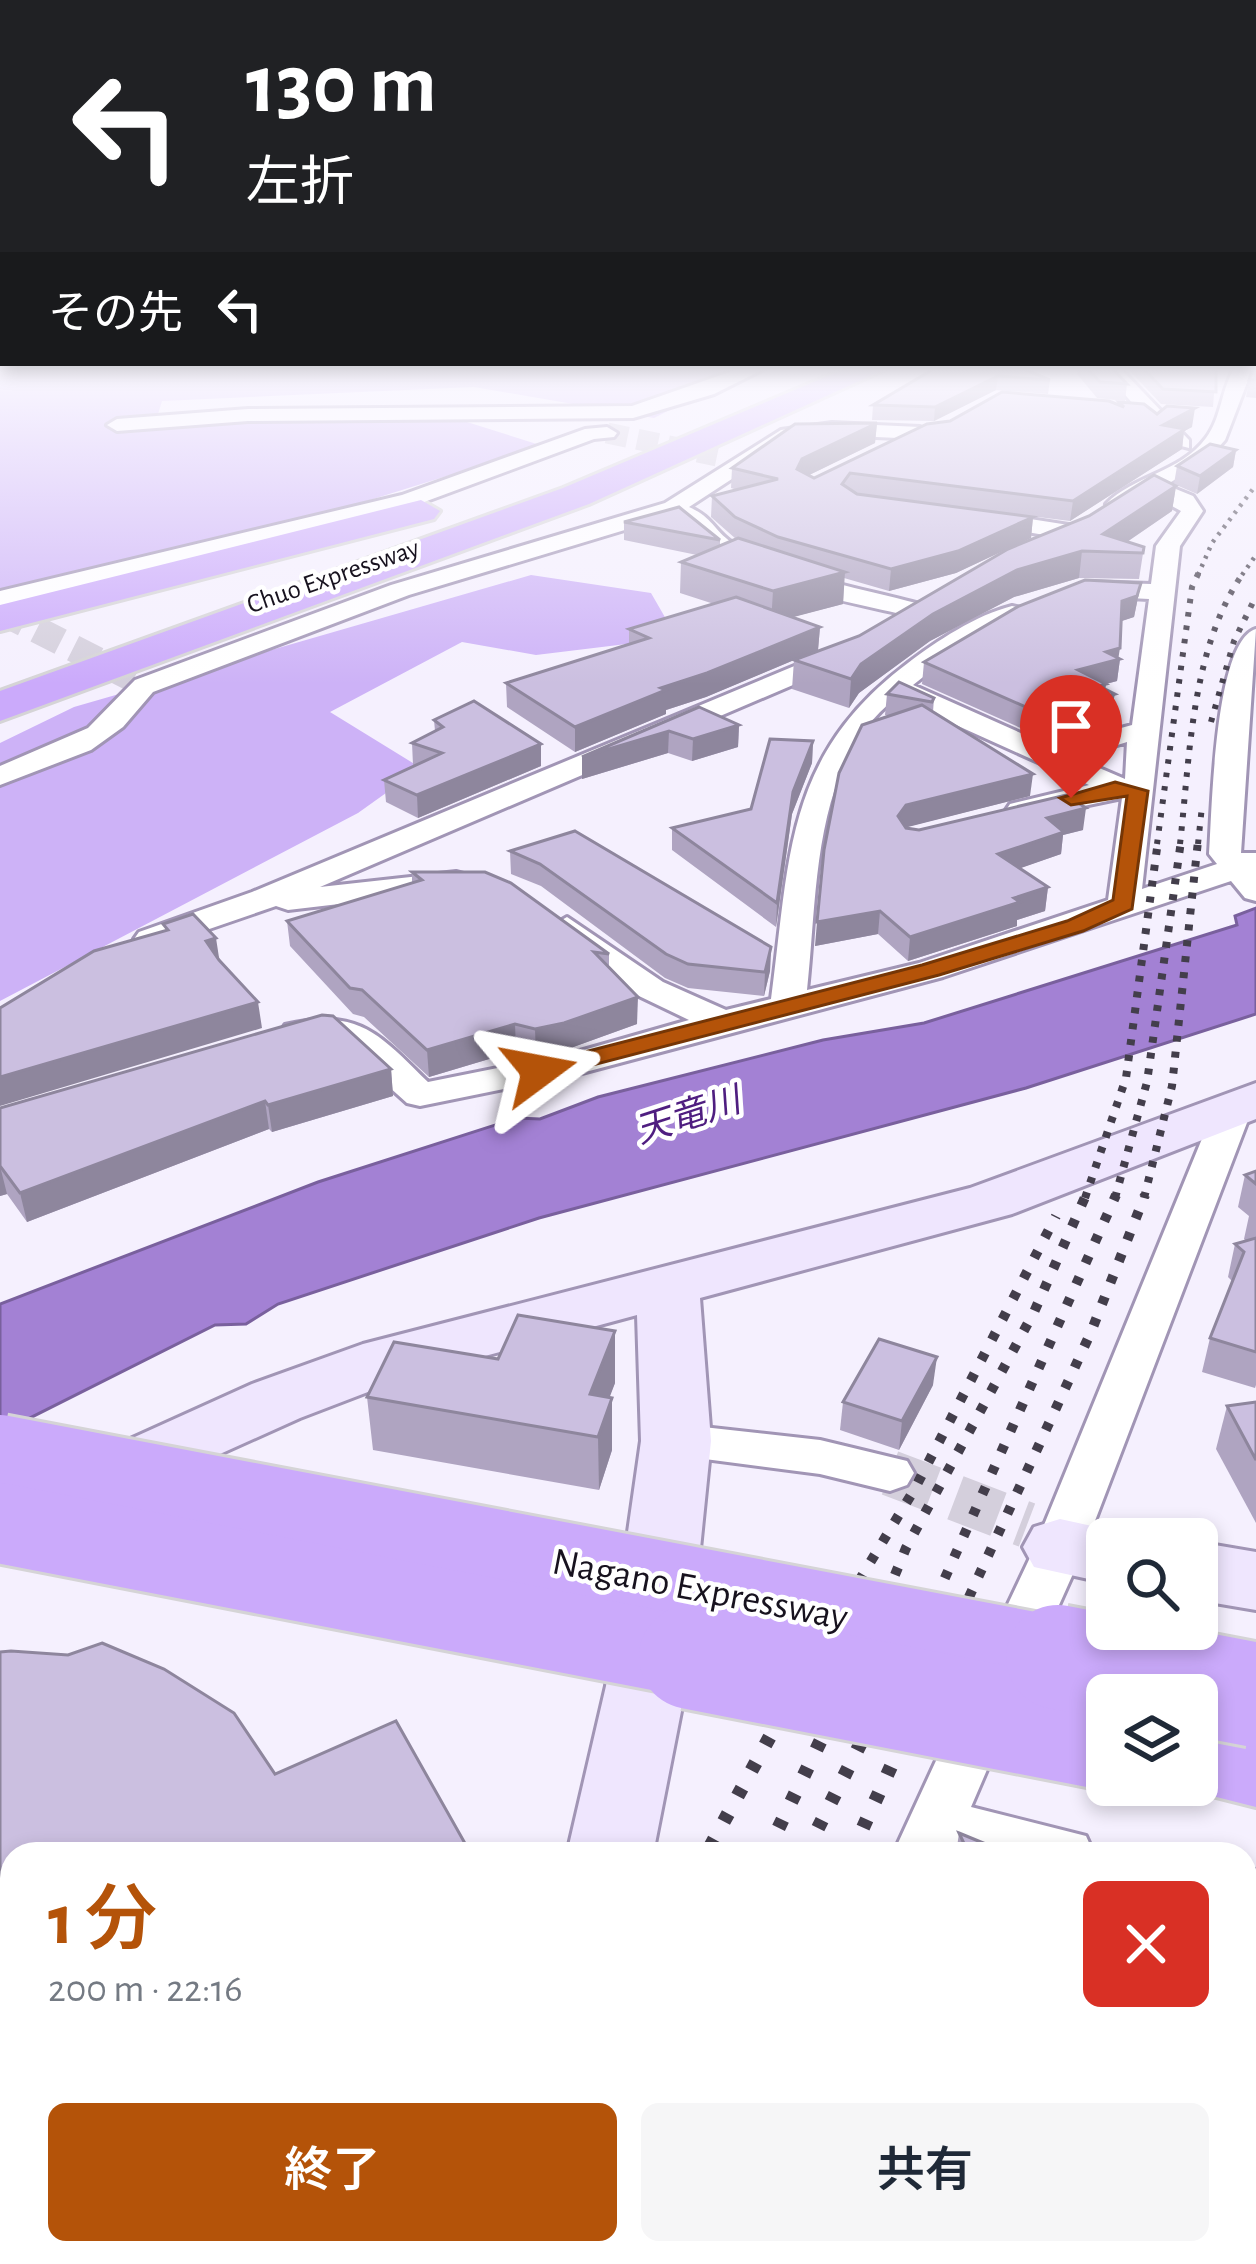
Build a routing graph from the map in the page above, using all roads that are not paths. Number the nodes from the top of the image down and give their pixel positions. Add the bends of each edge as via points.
1 (469, 473) edge
2 (489, 473) edge
3 (536, 473) edge
4 (571, 473) tunnel mouth
5 (615, 473) tunnel mouth
6 (633, 473) tunnel mouth
7 (713, 473) edge
8 (1165, 473) edge
9 (465, 482) junction
10 (1144, 484) junction
11 (673, 508) junction
12 (949, 513) edge
13 (1076, 533) junction
14 (1036, 549) edge
15 (1160, 592) junction
16 (0, 599) edge
17 (0, 618) edge
18 (1256, 637) edge
19 (43, 651) dead end
20 (882, 676) junction
21 (778, 681) junction
22 (0, 683) edge
23 (0, 707) edge
24 (1245, 716) edge
25 (1144, 734) junction
26 (535, 743) edge
27 (1050, 757) junction
28 (572, 768) junction
29 (0, 776) edge
30 (1126, 790) junction
31 (982, 820) edge
32 (1248, 875) edge
33 (492, 882) edge
34 (264, 898) junction
35 (1124, 904) junction
36 (544, 910) edge
37 (116, 952) edge
38 (788, 1005) junction
39 (722, 1022) junction
40 (257, 1045) edge
41 (1245, 1103) edge
42 (667, 1285) junction
43 (0, 1439) edge
44 (676, 1441) junction
45 (0, 1455) edge
46 (890, 1473) tunnel mouth
47 (121, 1510) junction
48 (0, 1514) edge
49 (0, 1528) edge
50 (1065, 1543) edge
51 (1218, 1575) edge
52 (1256, 1581) edge
53 (1256, 1695) edge
54 (1086, 1733) edge
55 (1218, 1759) edge
56 (1256, 1767) edge
57 (928, 1839) edge
58 (613, 1842) edge

1 - 9 street
2 - 9 street
3 - 17 highway via 272,553
4 - 19 highway, Chuo Expressway
5 - 22 highway, Chuo Expressway
6 - 23 highway
7 - 11 street
8 - 10 street
9 - 16 street
10 - 13 street
10 - 15 street via 1192,511 1168,546
11 - 21 street via 704,521 718,544 773,571 926,606 891,632
11 - 29 street via 400,590 140,682 119,722 88,743
12 - 13 street
13 - 14 street
15 - 20 street via 1052,597
15 - 25 street
18 - 24 street
20 - 21 street via 857,667
20 - 27 street
20 - 38 street via 828,769 812,815
21 - 28 street
24 - 32 street via 1225,854
25 - 27 street
25 - 30 street
26 - 28 street
27 - 30 street
28 - 34 street
30 - 31 street
30 - 35 street
32 - 35 street
33 - 34 street
34 - 37 street
35 - 38 street via 931,970
36 - 39 street via 651,989
38 - 39 street
39 - 40 street via 578,1063 420,1095 348,1028 322,1026
41 - 42 street via 991,1201
41 - 50 street
42 - 44 street
42 - 49 street via 386,1360 276,1401
43 - 47 highway, bridge
44 - 46 street
44 - 58 street via 646,1686
45 - 47 highway, bridge
47 - 48 highway, bridge
47 - 49 highway, bridge
47 - 53 highway, Nagano Expressway, bridge
47 - 54 highway, Nagano Expressway, bridge
50 - 57 street
51 - 52 street
55 - 56 highway

